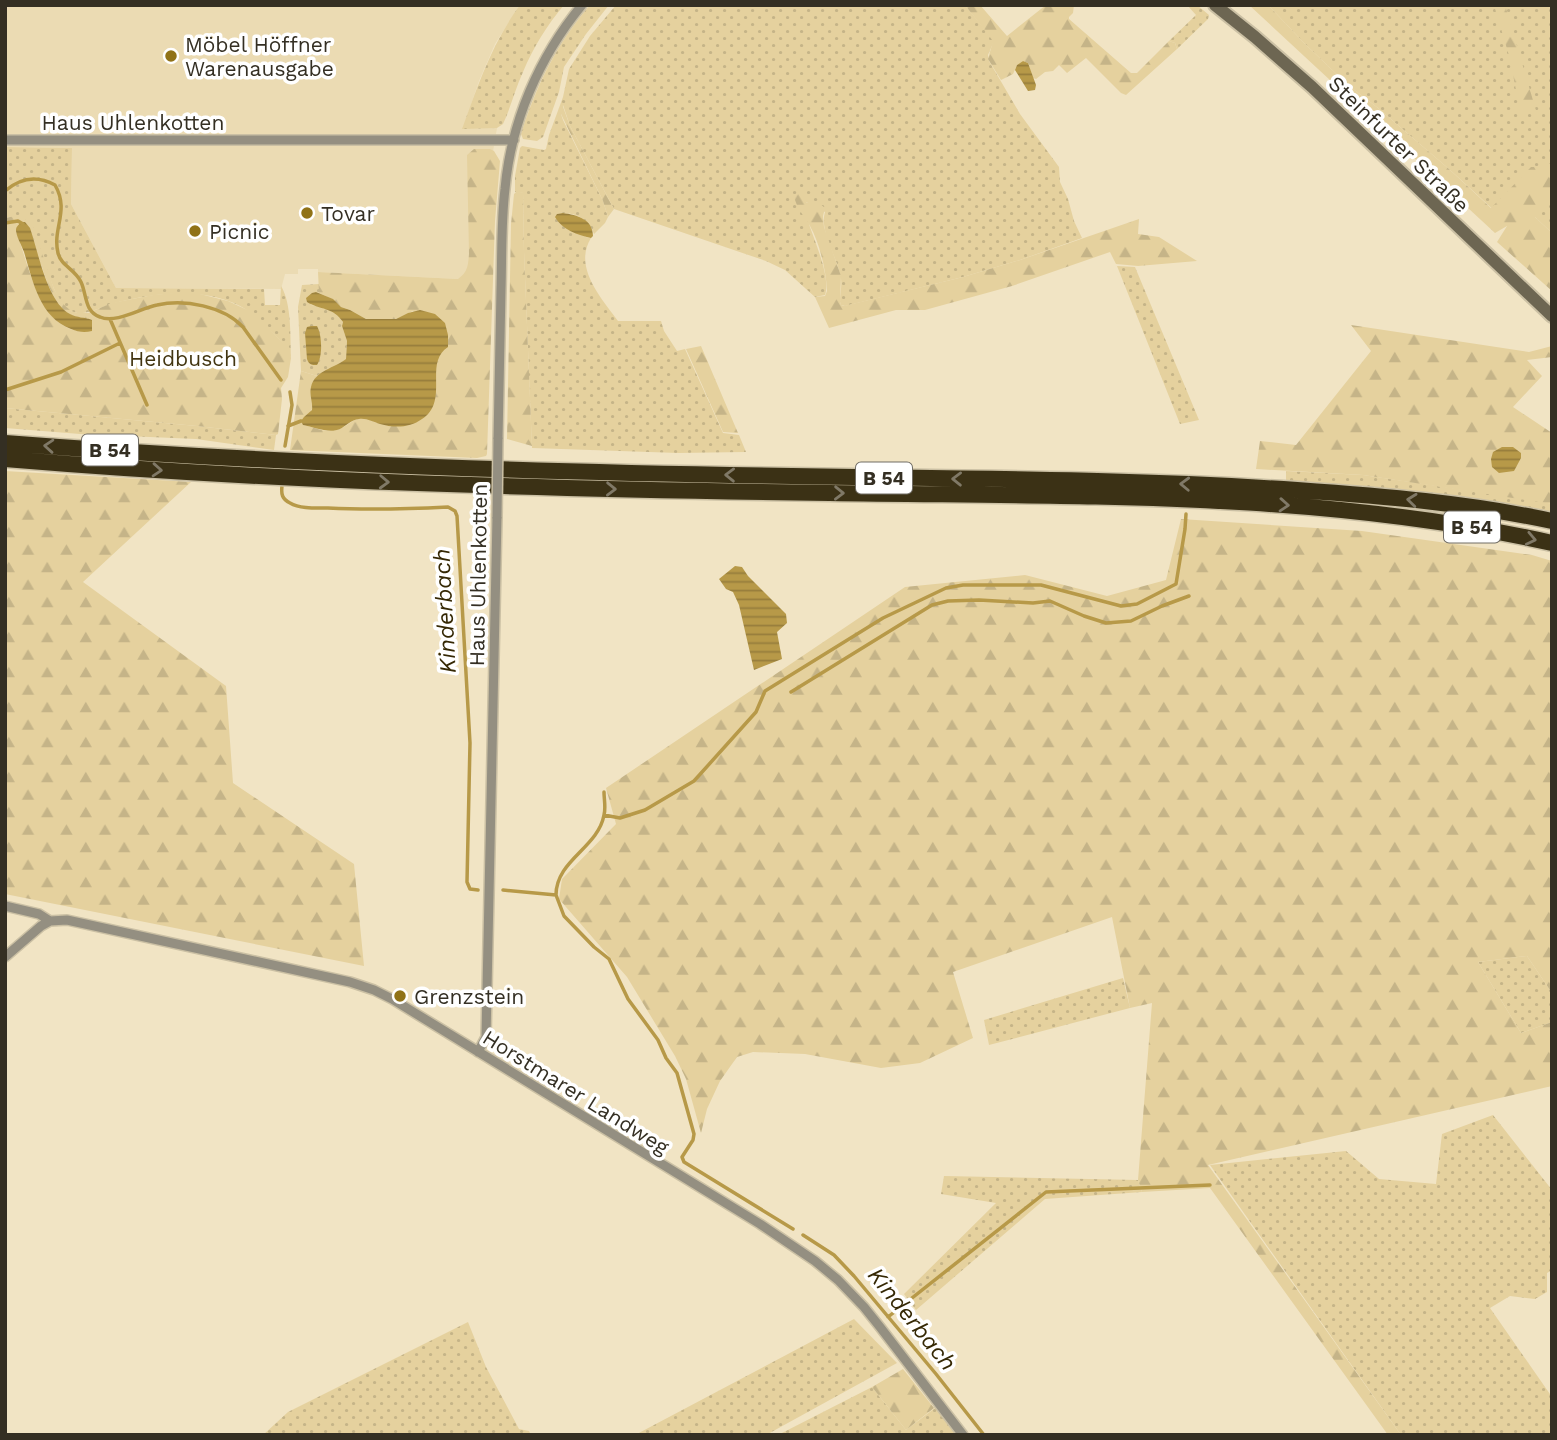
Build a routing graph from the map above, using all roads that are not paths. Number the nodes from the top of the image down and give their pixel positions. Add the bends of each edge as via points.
1 (582, 5) edge
2 (1215, 5) edge
3 (5, 140) edge
4 (514, 140) junction
5 (1552, 316) edge
6 (5, 443) edge
7 (5, 459) edge
8 (1552, 521) edge
9 (1552, 543) edge
10 (5, 906) edge
11 (50, 921) junction
12 (5, 957) edge
13 (478, 1052) junction
14 (963, 1435) edge

1 - 4 street, Haus Uhlenkotten via 537,75
2 - 5 main road, Steinfurter Straße via 1312,87
3 - 4 street, Haus Uhlenkotten
4 - 13 street, Haus Uhlenkotten, bridge via 504,202 486,1037
8 -> 6 highway, B 54 via 1416,500 1246,486 440,468
7 -> 9 highway, B 54 via 495,486 1262,504 1403,517
10 - 11 street, Horstmarer Landweg
11 - 12 street
11 - 13 street, Horstmarer Landweg via 66,920 350,982 392,999
13 - 14 street, Horstmarer Landweg via 815,1261 864,1307

